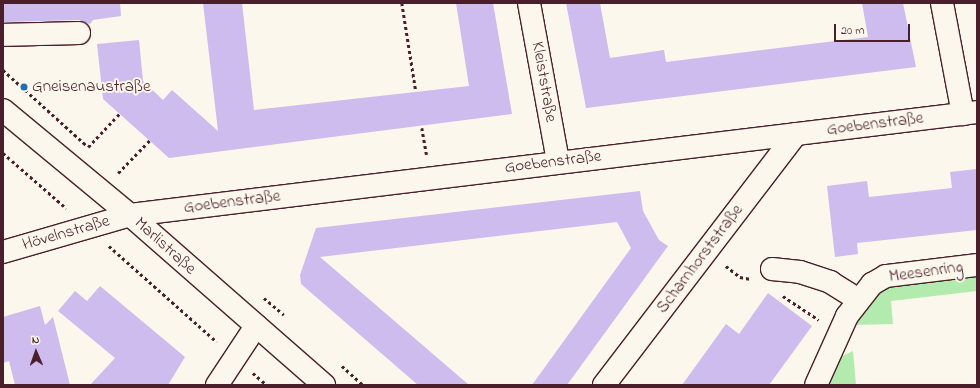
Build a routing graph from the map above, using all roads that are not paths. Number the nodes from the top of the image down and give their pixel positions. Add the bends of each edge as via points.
1 (529, 3) edge
2 (942, 3) edge
3 (79, 33) dead end
4 (3, 36) edge
5 (3, 110) edge
6 (970, 113) edge
7 (796, 134) junction
8 (558, 161) junction
9 (130, 215) junction
10 (3, 252) edge
11 (977, 265) edge
12 (772, 269) dead end
13 (859, 300) junction
14 (256, 326) junction
15 (217, 385) edge
16 (324, 385) edge
17 (604, 385) edge
18 (816, 385) edge

1 - 8 street, Kleiststraße
2 - 6 street
3 - 4 street
5 - 9 street, Marlistraße
6 - 7 street, Goebenstraße
7 - 8 street, Goebenstraße
7 - 17 street, Scharnhorststraße
8 - 9 street, Goebenstraße
9 - 10 street, Hövelnstraße
9 - 14 street, Marlistraße
11 - 13 street, Meesenring via 886,276 872,284
12 - 13 street via 800,272 830,282
13 - 18 street, Meesenring via 838,335
14 - 15 street
14 - 16 street, Marlistraße

